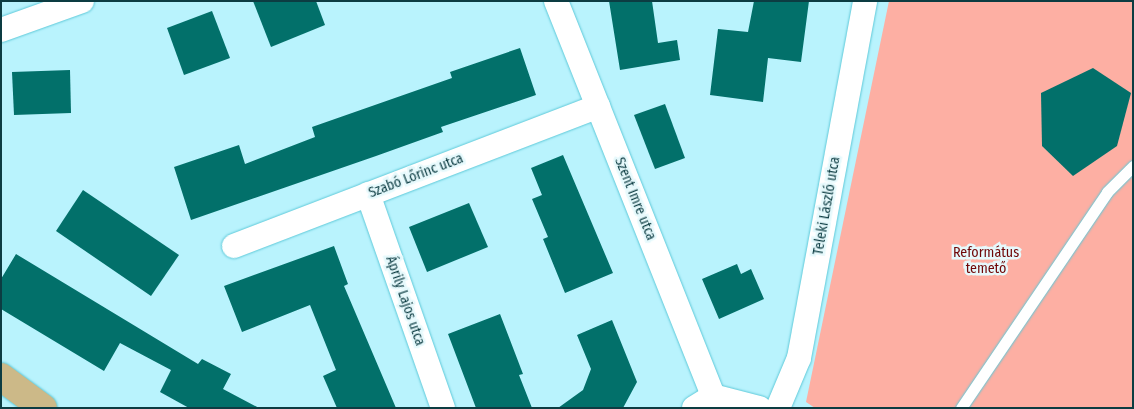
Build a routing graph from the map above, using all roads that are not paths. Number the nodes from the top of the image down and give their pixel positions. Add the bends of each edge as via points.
1 (82, 1) edge
2 (556, 1) edge
3 (865, 1) edge
4 (1, 30) edge
5 (598, 106) junction
6 (1133, 166) edge
7 (368, 194) junction
8 (234, 246) dead end
9 (10, 383) edge
10 (703, 402) edge
11 (43, 408) edge
12 (49, 408) edge
13 (443, 408) edge
14 (759, 408) edge
15 (778, 408) edge
16 (960, 408) edge

1 - 4 street
2 - 5 street, Szent Imre utca
3 - 15 street, Teleki László utca via 799,358
5 - 7 street, Szabó Lőrinc utca
5 - 10 street, Szent Imre utca
6 - 16 lane via 1107,192
7 - 8 street, Szabó Lőrinc utca
7 - 13 street, Áprily Lajos utca
9 - 11 main road
9 - 12 main road
10 - 14 street

